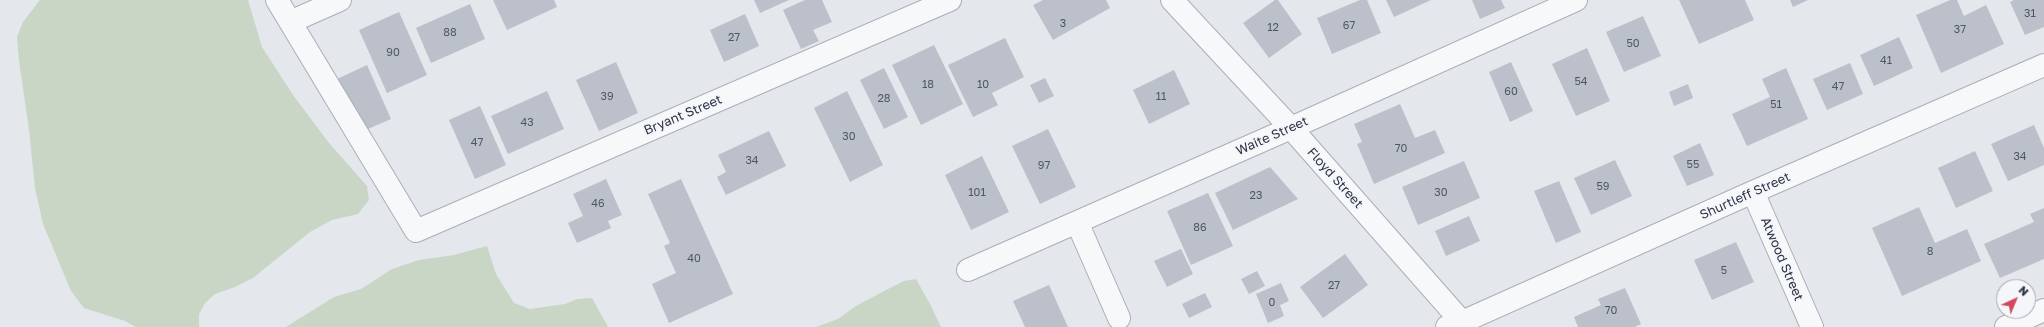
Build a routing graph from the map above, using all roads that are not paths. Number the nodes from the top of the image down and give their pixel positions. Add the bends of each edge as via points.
1 (277, 0) edge
2 (340, 0) edge
3 (950, 0) edge
4 (1172, 0) edge
5 (1576, 0) edge
6 (290, 22) junction
7 (2044, 65) edge
8 (1291, 128) junction
9 (1753, 192) junction
10 (1077, 222) junction
11 (968, 270) dead end
12 (2044, 310) edge
13 (1119, 318) dead end
14 (1454, 324) edge
15 (1812, 327) edge
16 (2006, 327) edge

1 - 6 street
2 - 6 street
3 - 6 street, Bryant Street via 416,231
4 - 8 street, Floyd Street
5 - 8 street, Waite Street
7 - 9 street, Shurtleff Street
8 - 10 street, Waite Street
8 - 14 street, Floyd Street
9 - 14 street, Shurtleff Street
9 - 15 street, Atwood Street
10 - 11 street, Waite Street
10 - 13 street
12 - 16 street

